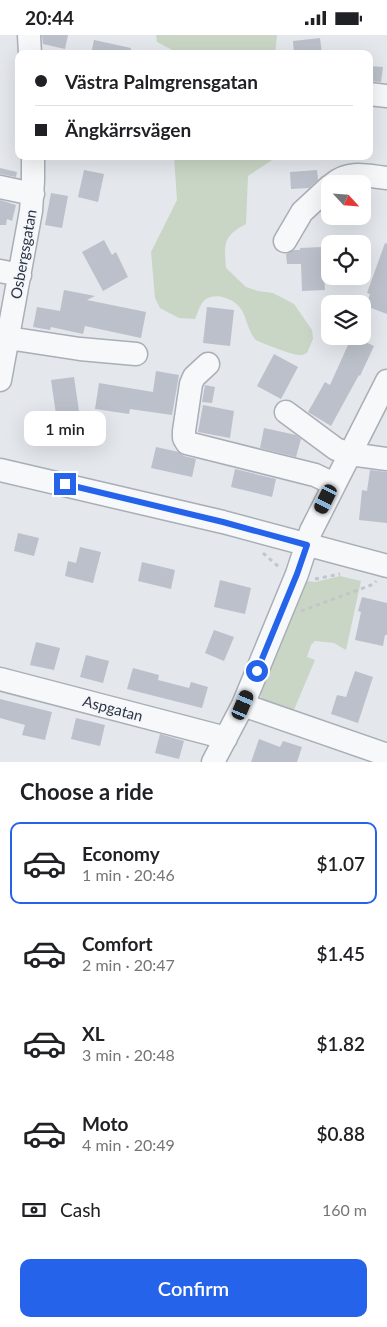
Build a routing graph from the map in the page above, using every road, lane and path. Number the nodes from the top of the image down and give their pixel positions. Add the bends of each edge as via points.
1 (29, 35) edge
2 (30, 50) edge
3 (373, 94) edge
4 (387, 96) edge
5 (33, 160) edge
6 (350, 175) edge
7 (364, 175) edge
8 (371, 176) edge
9 (387, 178) edge
10 (0, 187) edge
11 (33, 194) junction
12 (321, 195) edge
13 (285, 241) dead end
14 (10, 273) edge
15 (8, 338) junction
16 (136, 353) dead end
17 (208, 364) dead end
18 (0, 380) edge
19 (387, 381) edge
20 (286, 412) dead end
21 (350, 454) junction
22 (387, 459) edge
23 (0, 470) edge
24 (334, 484) junction
25 (307, 545) junction
26 (345, 573) dead end
27 (382, 573) edge
28 (311, 579) dead end
29 (298, 613) dead end
30 (0, 679) edge
31 (243, 705) junction
32 (226, 738) junction
33 (387, 755) edge
34 (213, 762) edge

1 - 2 street
3 - 4 street
5 - 11 street, Osbergsgatan
6 - 7 street
8 - 9 street
10 - 11 street
11 - 14 street, Osbergsgatan
12 - 13 street via 302,212
14 - 15 street, Osbergsgatan
15 - 16 street via 80,349
15 - 18 street, Osbergsgatan
17 - 24 street via 191,384 184,431 187,443 315,475
19 - 21 street
20 - 21 street via 336,449
21 - 22 street
21 - 24 street
23 - 25 street
24 - 25 street
25 - 27 street
25 - 31 street
26 - 28 path
27 - 29 path via 374,584
30 - 32 street, Aspgatan
31 - 32 street
31 - 33 street
32 - 34 street

